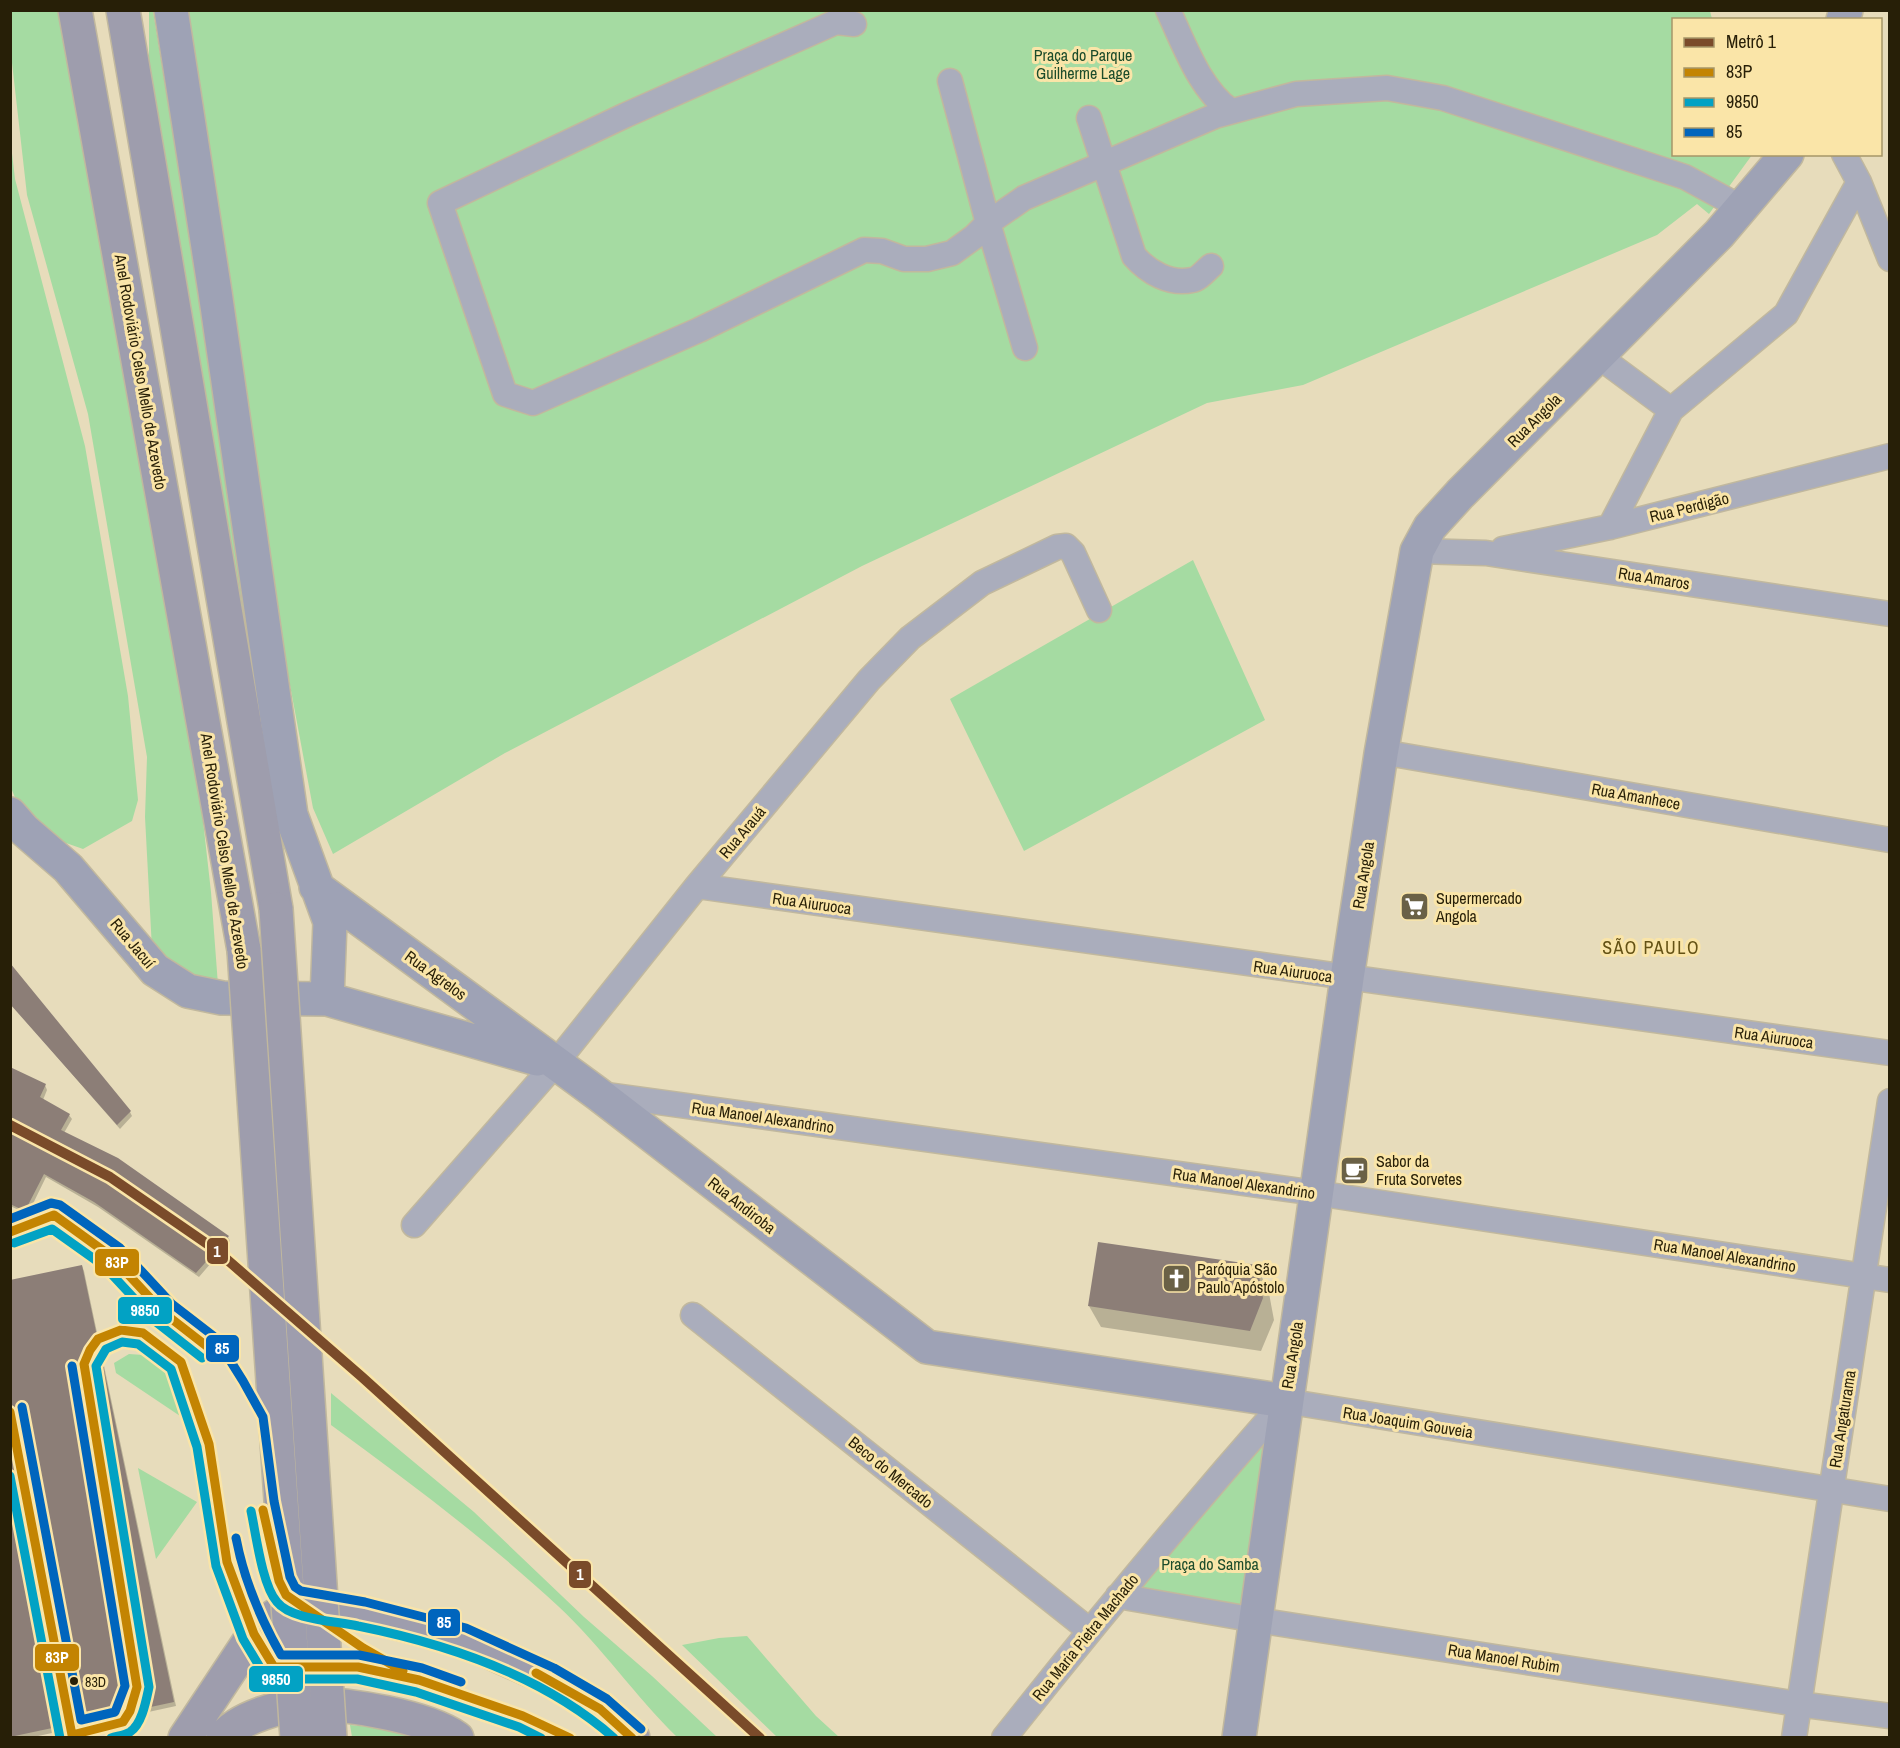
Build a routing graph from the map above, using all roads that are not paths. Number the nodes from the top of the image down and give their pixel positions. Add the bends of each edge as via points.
1 (75, 10) edge
2 (123, 10) edge
3 (139, 10) edge
4 (171, 10) edge
5 (1168, 10) edge
6 (854, 24) dead end
7 (950, 81) dead end
8 (139, 108) junction
9 (1230, 111) junction
10 (1089, 118) dead end
11 (1785, 156) edge
12 (1845, 156) edge
13 (1105, 165) junction
14 (1859, 182) junction
15 (1742, 208) junction
16 (988, 223) junction
17 (1890, 259) edge
18 (1211, 266) dead end
19 (1025, 348) dead end
20 (1598, 356) junction
21 (1671, 410) junction
22 (1889, 455) edge
23 (1610, 527) junction
24 (1417, 551) junction
25 (1486, 553) junction
26 (1099, 609) dead end
27 (1890, 614) edge
28 (1381, 754) junction
29 (10, 814) edge
30 (1890, 840) edge
31 (697, 886) junction
32 (316, 887) junction
33 (1347, 978) junction
34 (327, 999) junction
35 (1890, 1053) edge
36 (555, 1064) junction
37 (598, 1094) junction
38 (1890, 1101) edge
39 (1316, 1193) junction
40 (414, 1225) dead end
41 (1864, 1276) junction
42 (1890, 1280) edge
43 (693, 1315) dead end
44 (927, 1347) joint
45 (1285, 1401) junction
46 (1830, 1491) junction
47 (1890, 1499) edge
48 (1118, 1596) junction
49 (1256, 1620) junction
50 (1089, 1630) junction
51 (1798, 1704) junction
52 (1890, 1716) edge
53 (185, 1737) edge
54 (223, 1737) edge
55 (297, 1737) edge
56 (330, 1737) edge
57 (457, 1737) edge
58 (633, 1737) edge
59 (1004, 1737) edge
60 (1239, 1737) edge
61 (1794, 1737) edge

1 - 55 highway, Anel Rodoviário Celso Mello de Azevedo, bridge via 244,950
2 - 8 highway
3 - 8 highway
4 - 32 street via 289,806
5 - 9 street via 1208,89
6 - 16 street via 836,22 440,203 505,394 533,403 699,330 864,250 927,260 952,253
7 - 16 street
8 - 56 highway, bridge via 276,909
9 - 13 street
9 - 15 street via 1296,94 1388,88 1443,98 1685,177
10 - 13 street
11 - 15 street, Rua Angola
12 - 14 street
13 - 16 street via 1024,198
13 - 18 street via 1134,256 1144,268 1168,279 1194,280
14 - 17 street
14 - 21 street via 1786,314
15 - 20 street, Rua Angola
16 - 19 street
20 - 21 street
20 - 24 street, Rua Angola via 1460,494 1430,527
21 - 23 street
22 - 23 street, Rua Perdigão
23 - 25 street, Rua Perdigão
24 - 25 street, Rua Amaros
24 - 28 street, Rua Angola
25 - 27 street, Rua Amaros
26 - 31 street, Rua Arauá via 1066,546 982,583 910,638 869,680
28 - 30 street, Rua Amanhece
28 - 33 street, Rua Angola
29 - 34 street, Rua Jacuí via 68,868 155,970 188,991 222,998
31 - 33 street, Rua Aiuruoca
31 - 36 street, Rua Arauá
32 - 34 street via 330,922
32 - 36 street, Rua Agrelos
33 - 35 street, Rua Aiuruoca
33 - 39 street, Rua Angola
34 - 36 street
36 - 37 street, Rua Andiroba
36 - 40 street, Rua Arauá
37 - 39 street, Rua Manoel Alexandrino
37 - 44 street, Rua Andiroba
38 - 41 street, Rua Angaturama
39 - 41 street, Rua Manoel Alexandrino
39 - 45 street, Rua Angola
41 - 42 street, Rua Manoel Alexandrino
41 - 46 street, Rua Angaturama
43 - 50 street, Beco do Mercado
44 - 45 street, Rua Joaquim Gouveia
45 - 46 street, Rua Joaquim Gouveia
45 - 48 street, Rua Maria Pietra Machado
45 - 49 street, Rua Angola
46 - 47 street, Rua Joaquim Gouveia
46 - 51 street, Rua Angaturama
48 - 49 street, Rua Manoel Rubim
48 - 50 street, Rua Maria Pietra Machado
49 - 51 street, Rua Manoel Rubim
49 - 60 street, Rua Angola
50 - 59 street, Rua Maria Pietra Machado
51 - 52 street, Rua Manoel Rubim
51 - 61 street, Rua Angaturama
53 - 58 highway via 254,1634 296,1602 461,1639 548,1678 600,1709
54 - 57 highway via 250,1718 310,1704 403,1716

